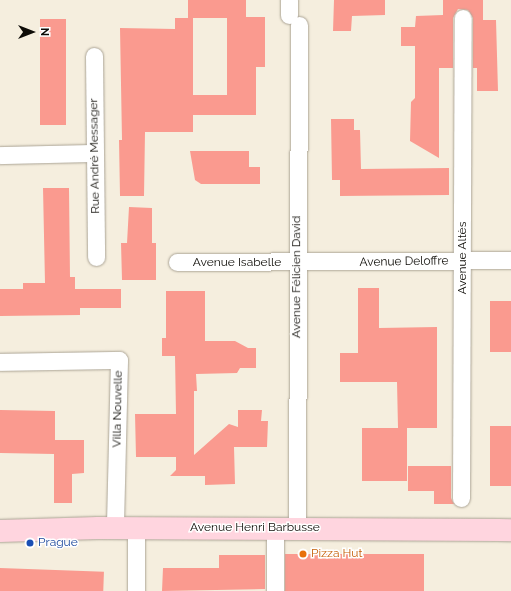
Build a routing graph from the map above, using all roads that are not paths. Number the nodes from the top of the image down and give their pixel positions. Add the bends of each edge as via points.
1 (293, 14) edge
2 (463, 18) dead end
3 (94, 56) dead end
4 (94, 154) junction
5 (0, 155) edge
6 (96, 257) dead end
7 (511, 260) edge
8 (463, 261) junction
9 (177, 262) dead end
10 (296, 263) junction
11 (0, 362) edge
12 (462, 498) dead end
13 (126, 528) junction
14 (275, 528) junction
15 (297, 528) junction
16 (511, 530) edge
17 (0, 531) edge
18 (136, 591) edge
19 (275, 591) edge

1 - 10 street, Avenue Félicien David
2 - 8 street, Avenue Altès
3 - 4 street, Rue André Messager
4 - 5 street
4 - 6 street, Rue André Messager
7 - 8 street, Avenue Deloffre
8 - 10 street, Avenue Deloffre
8 - 12 street, Avenue Altès
9 - 10 street, Avenue Isabelle
10 - 15 street, Avenue Félicien David
11 - 13 street, Villa Nouvelle via 119,360
13 - 14 main road, Avenue Henri Barbusse
13 - 17 main road, Avenue Henri Barbusse
13 - 18 street
14 - 15 main road, Avenue Henri Barbusse
14 - 19 street
15 - 16 main road, Avenue Henri Barbusse

